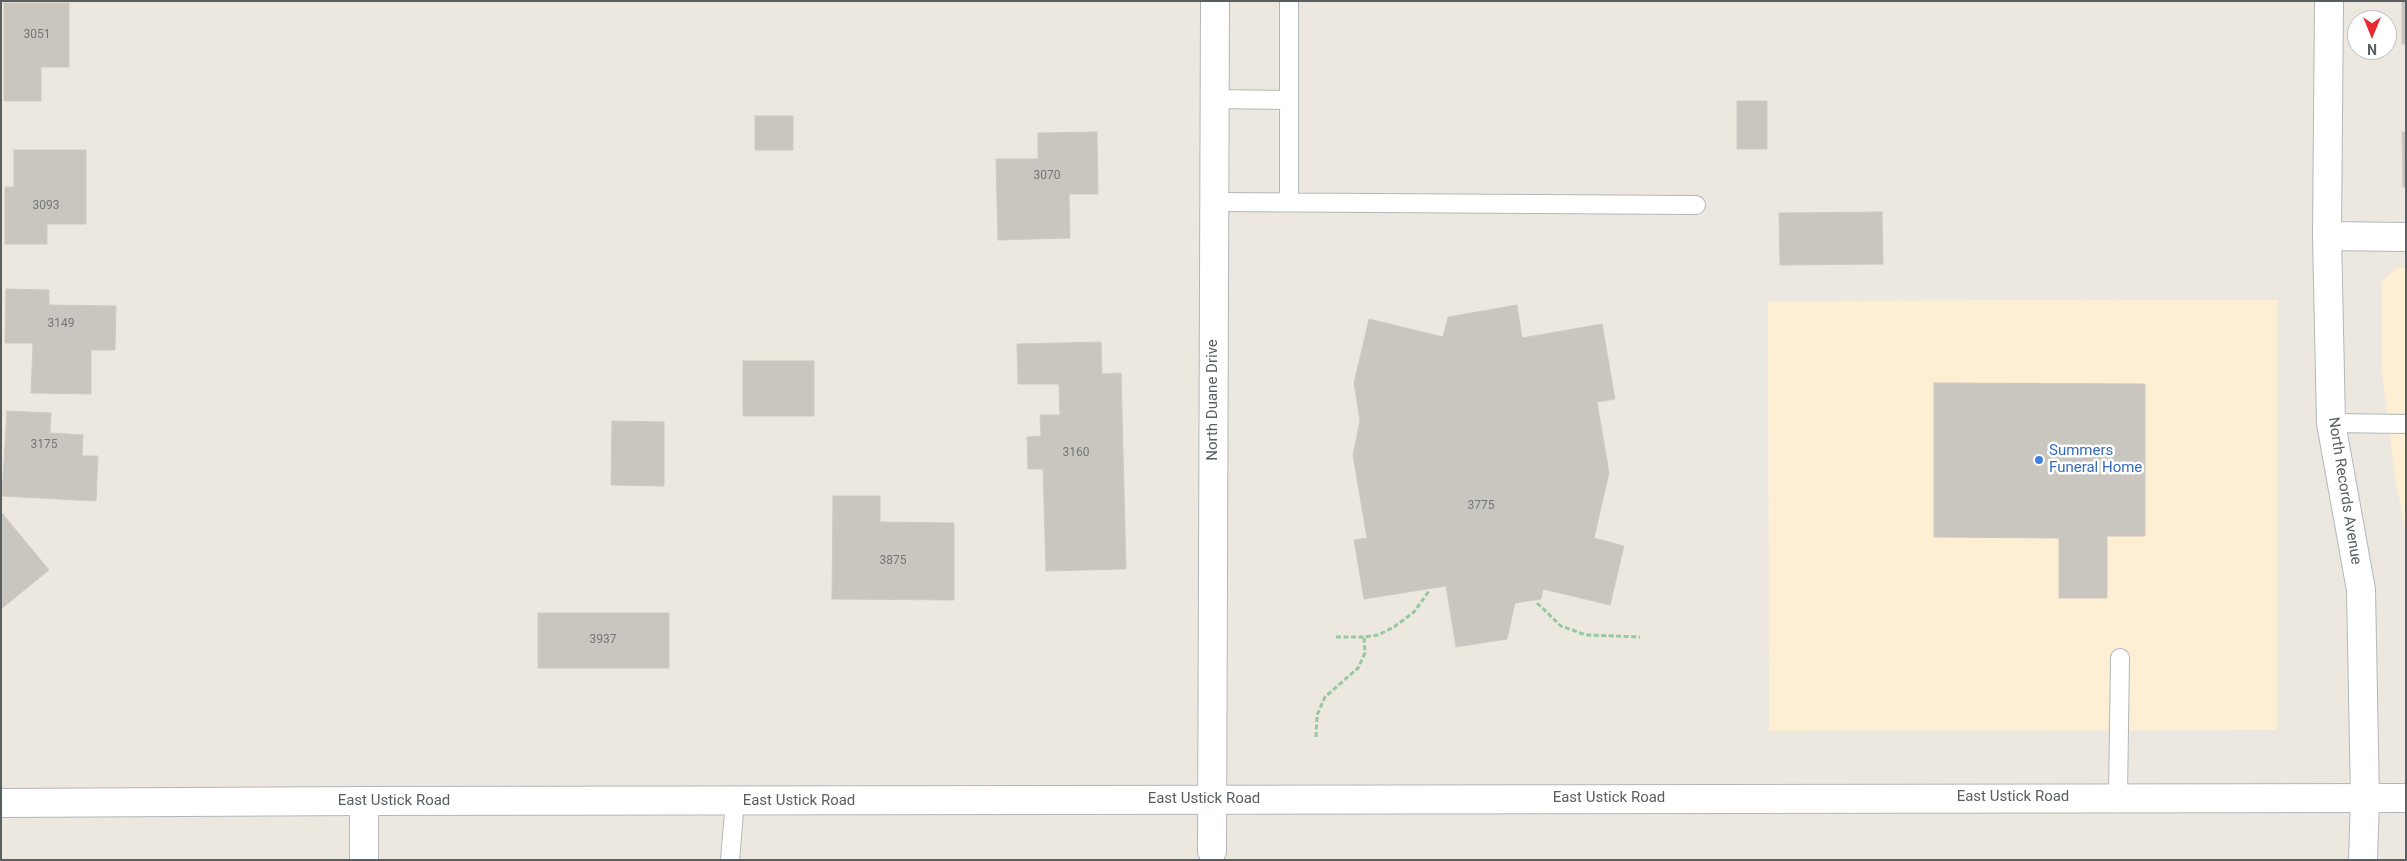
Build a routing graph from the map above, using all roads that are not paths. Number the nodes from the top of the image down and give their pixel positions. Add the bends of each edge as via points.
1 (1215, 1) edge
2 (1289, 1) edge
3 (2329, 1) edge
4 (1214, 99) junction
5 (1289, 100) junction
6 (1214, 202) junction
7 (1289, 202) junction
8 (1696, 205) dead end
9 (2327, 236) junction
10 (2406, 237) edge
11 (2331, 423) junction
12 (2406, 424) edge
13 (2120, 658) dead end
14 (2118, 797) junction
15 (2406, 798) edge
16 (1212, 799) junction
17 (2365, 799) junction
18 (364, 800) junction
19 (735, 801) junction
20 (1, 803) edge
21 (1212, 857) edge
22 (364, 860) edge
23 (730, 860) edge
24 (2364, 860) edge

1 - 4 main road, North Duane Drive
2 - 5 lane
3 - 9 main road, North Records Avenue
4 - 5 lane
4 - 6 main road, North Duane Drive
5 - 7 lane
6 - 7 lane
6 - 16 main road, North Duane Drive
7 - 8 lane
9 - 10 main road
9 - 11 main road, North Records Avenue
11 - 12 lane
11 - 17 main road, North Records Avenue via 2361,590
13 - 14 lane
14 - 16 main road, East Ustick Road
14 - 17 main road, East Ustick Road
15 - 17 main road, East Ustick Road
16 - 19 main road, East Ustick Road
16 - 21 main road, North Duane Drive
17 - 24 main road, North Records Avenue
18 - 19 main road, East Ustick Road
18 - 20 main road, East Ustick Road
18 - 22 main road
19 - 23 lane

